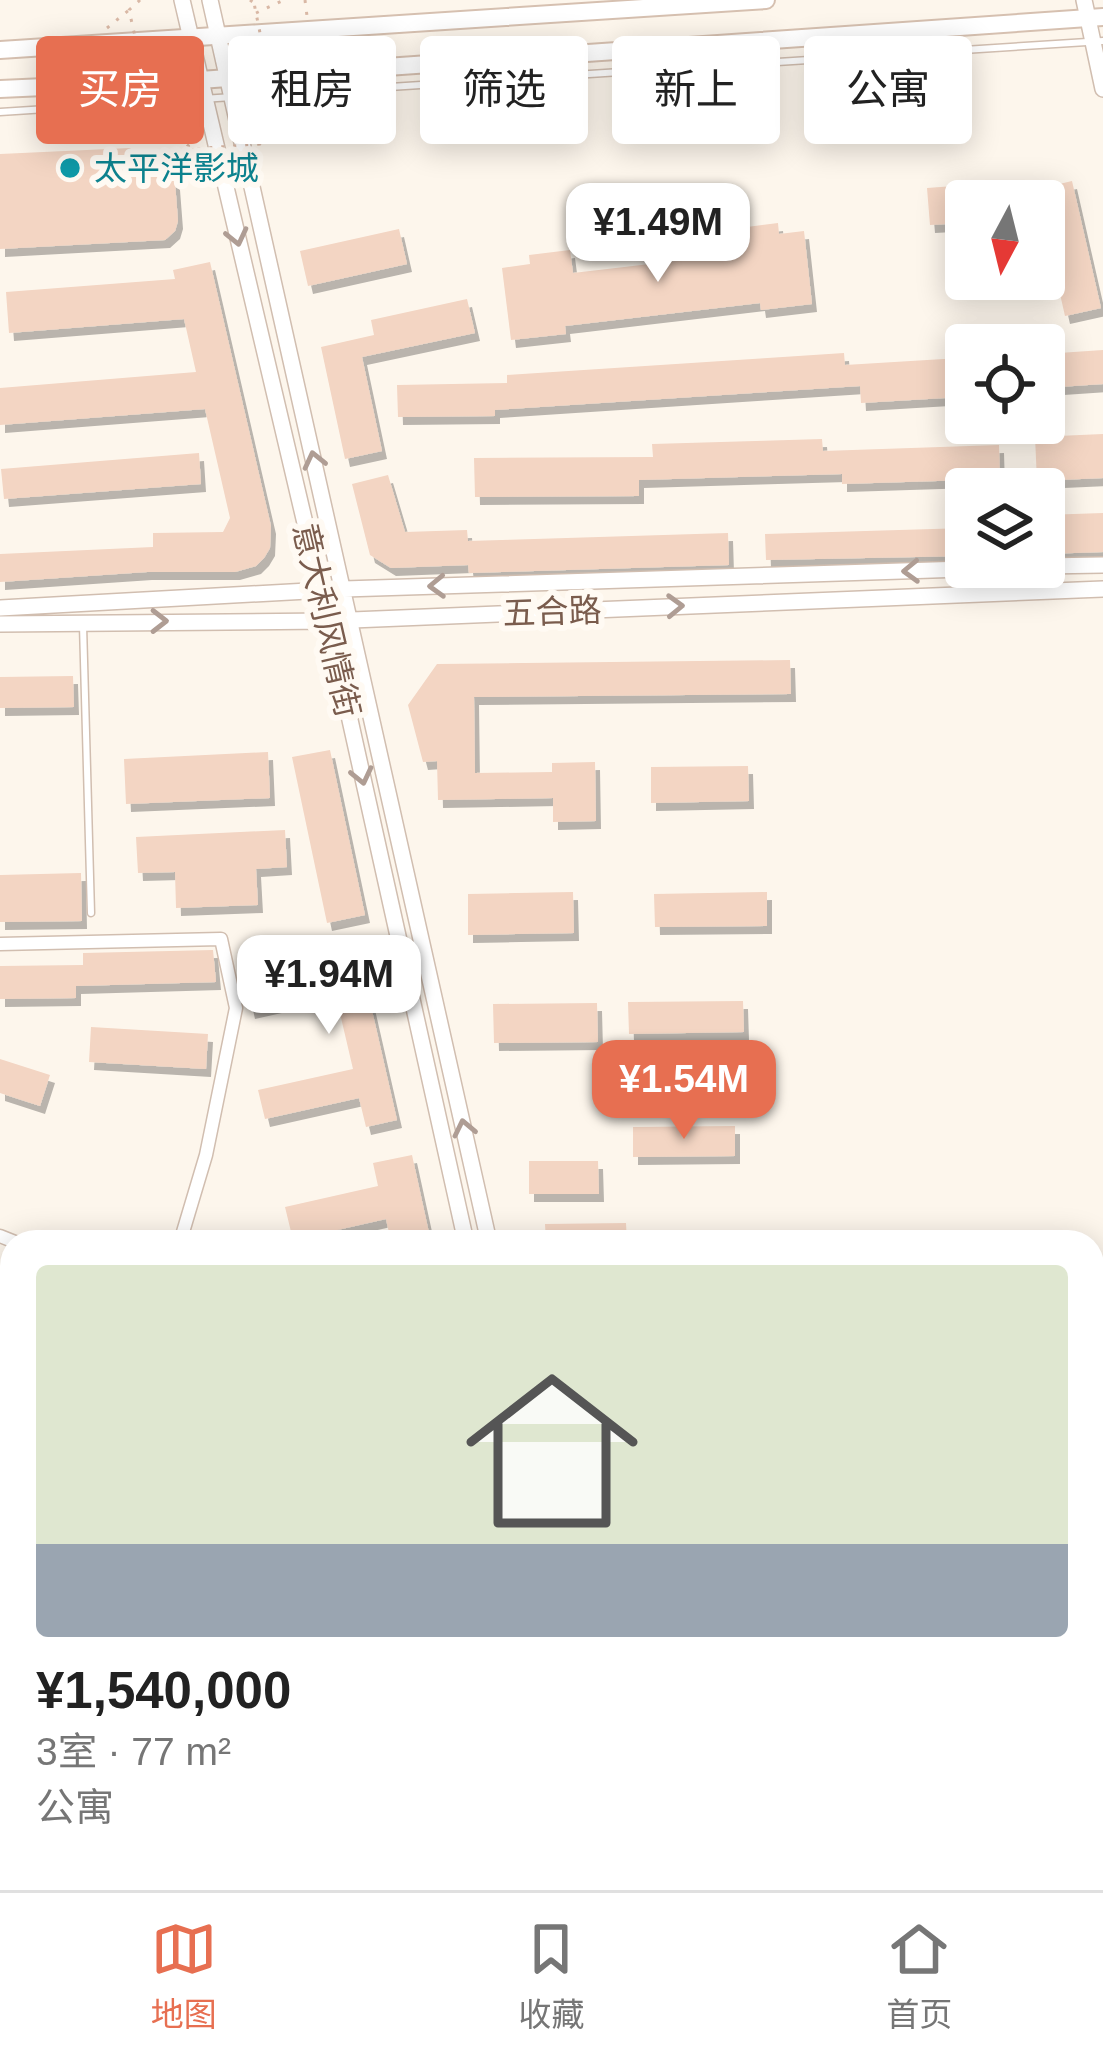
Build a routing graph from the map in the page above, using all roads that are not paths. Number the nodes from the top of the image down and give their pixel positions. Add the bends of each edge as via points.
1 (182, 0) edge
2 (211, 0) edge
3 (766, 0) edge
4 (1091, 12) edge
5 (219, 35) junction
6 (190, 36) edge
7 (204, 36) edge
8 (1098, 42) edge
9 (36, 48) edge
10 (0, 50) edge
11 (396, 73) edge
12 (396, 79) edge
13 (228, 83) edge
14 (0, 89) edge
15 (36, 89) edge
16 (1103, 89) edge
17 (204, 98) edge
18 (36, 108) edge
19 (0, 112) edge
20 (242, 144) edge
21 (1103, 565) edge
22 (1065, 566) edge
23 (945, 570) edge
24 (344, 589) junction
25 (1103, 589) edge
26 (321, 592) junction
27 (0, 608) edge
28 (351, 620) junction
29 (82, 621) junction
30 (328, 621) junction
31 (0, 624) edge
32 (91, 913) dead end
33 (0, 944) edge
34 (184, 1230) edge
35 (463, 1230) edge
36 (486, 1230) edge

1 - 6 street, 意大利风情街
2 - 5 street, 意大利风情街
3 - 5 main road
4 - 8 street
4 - 11 main road
5 - 7 main road
5 - 13 street, 意大利风情街
8 - 12 lane
8 - 16 street
9 - 10 main road
14 - 15 main road
17 -> 26 street, 意大利风情街
18 - 19 lane
24 -> 20 street, 意大利风情街
21 - 22 street
23 -> 24 street, 五合路
24 - 26 street, 五合路
24 - 28 street, 意大利风情街
28 -> 25 street, 五合路
26 - 27 street, 五合路
26 - 30 street, 意大利风情街
28 - 30 street, 五合路
36 -> 28 street, 意大利风情街
29 -> 30 street, 五合路
29 - 31 street, 五合路
29 - 32 lane
30 -> 35 street, 意大利风情街
33 - 34 street via 221,939 236,1008

